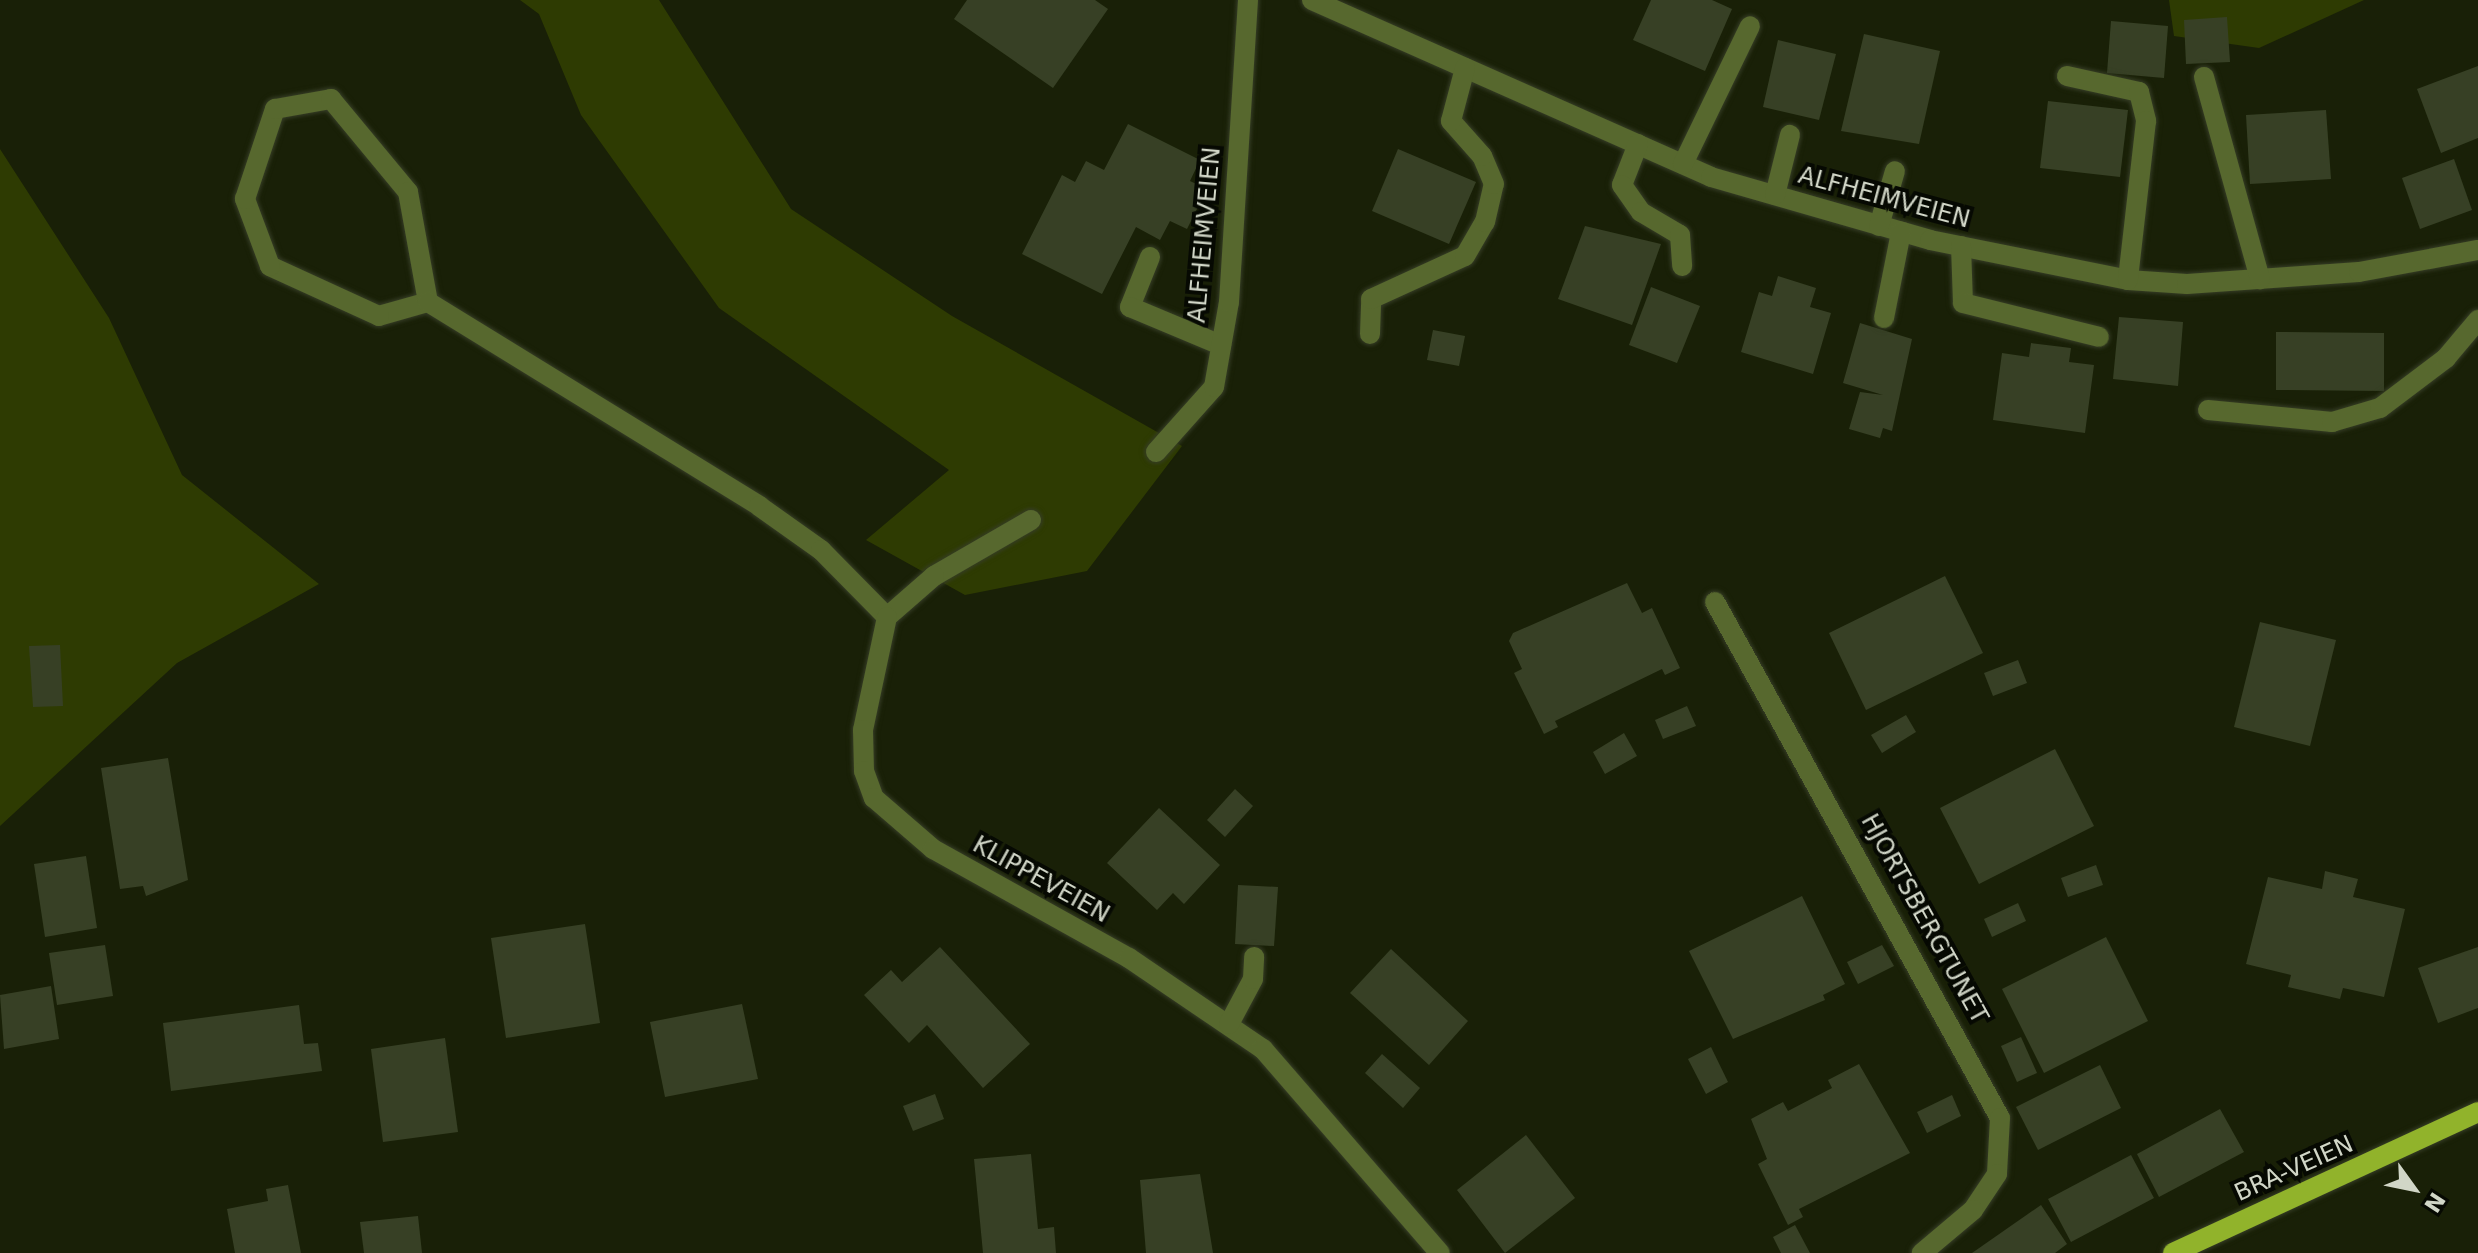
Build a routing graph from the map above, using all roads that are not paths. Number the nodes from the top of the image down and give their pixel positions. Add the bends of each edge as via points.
1 (1248, 0) edge
2 (1312, 0) edge
3 (1750, 26) dead end
4 (1465, 68) junction
5 (2067, 76) dead end
6 (2204, 77) dead end
7 (1790, 135) dead end
8 (1638, 144) junction
9 (1683, 164) junction
10 (1895, 171) dead end
11 (1775, 195) junction
12 (1879, 226) junction
13 (1901, 232) junction
14 (1961, 246) junction
15 (2478, 250) edge
16 (1150, 257) dead end
17 (1682, 266) dead end
18 (2260, 279) junction
19 (2128, 280) junction
20 (428, 302) junction
21 (1884, 318) dead end
22 (2478, 320) edge
23 (1370, 334) dead end
24 (2099, 337) dead end
25 (1221, 345) junction
26 (2208, 410) dead end
27 (1156, 452) dead end
28 (1031, 520) dead end
29 (1715, 602) dead end
30 (887, 617) junction
31 (1254, 957) dead end
32 (1229, 1024) junction
33 (2478, 1112) edge
34 (1440, 1253) edge
35 (1922, 1253) edge
36 (2173, 1253) edge

1 - 25 street, ALFHEIMVEIEN
2 - 4 street, ALFHEIMVEIEN
3 - 9 street
4 - 8 street, ALFHEIMVEIEN
4 - 23 street via 1451,121 1482,156 1494,184 1485,222 1465,256 1371,299
5 - 19 street via 2139,92 2146,121
6 - 18 street
7 - 11 street
8 - 9 street, ALFHEIMVEIEN
8 - 17 street via 1622,185 1641,212 1680,235
9 - 11 street, ALFHEIMVEIEN
10 - 12 street
11 - 12 street, ALFHEIMVEIEN
12 - 13 street, ALFHEIMVEIEN
13 - 14 street, ALFHEIMVEIEN
13 - 21 street
14 - 19 street, ALFHEIMVEIEN
14 - 24 street via 1963,303
15 - 18 street, ALFHEIMVEIEN via 2359,272
16 - 25 street via 1130,307
18 - 19 street, ALFHEIMVEIEN
20 - 20 street via 408,192 331,99 275,109 245,199 270,266 379,316
20 - 30 street via 759,506 821,550
22 - 26 street via 2446,358 2380,408 2332,422
25 - 27 street, ALFHEIMVEIEN via 1214,387
28 - 30 street via 934,576
29 - 35 street, HJORTSBERGTUNET via 2000,1118 1997,1174 1973,1210
30 - 32 street, KLIPPEVEIEN via 863,730 874,798 933,849 1129,958
31 - 32 street via 1253,979
32 - 34 street, KLIPPEVEIEN via 1325,1114
33 - 36 main road, BRA-VEIEN

